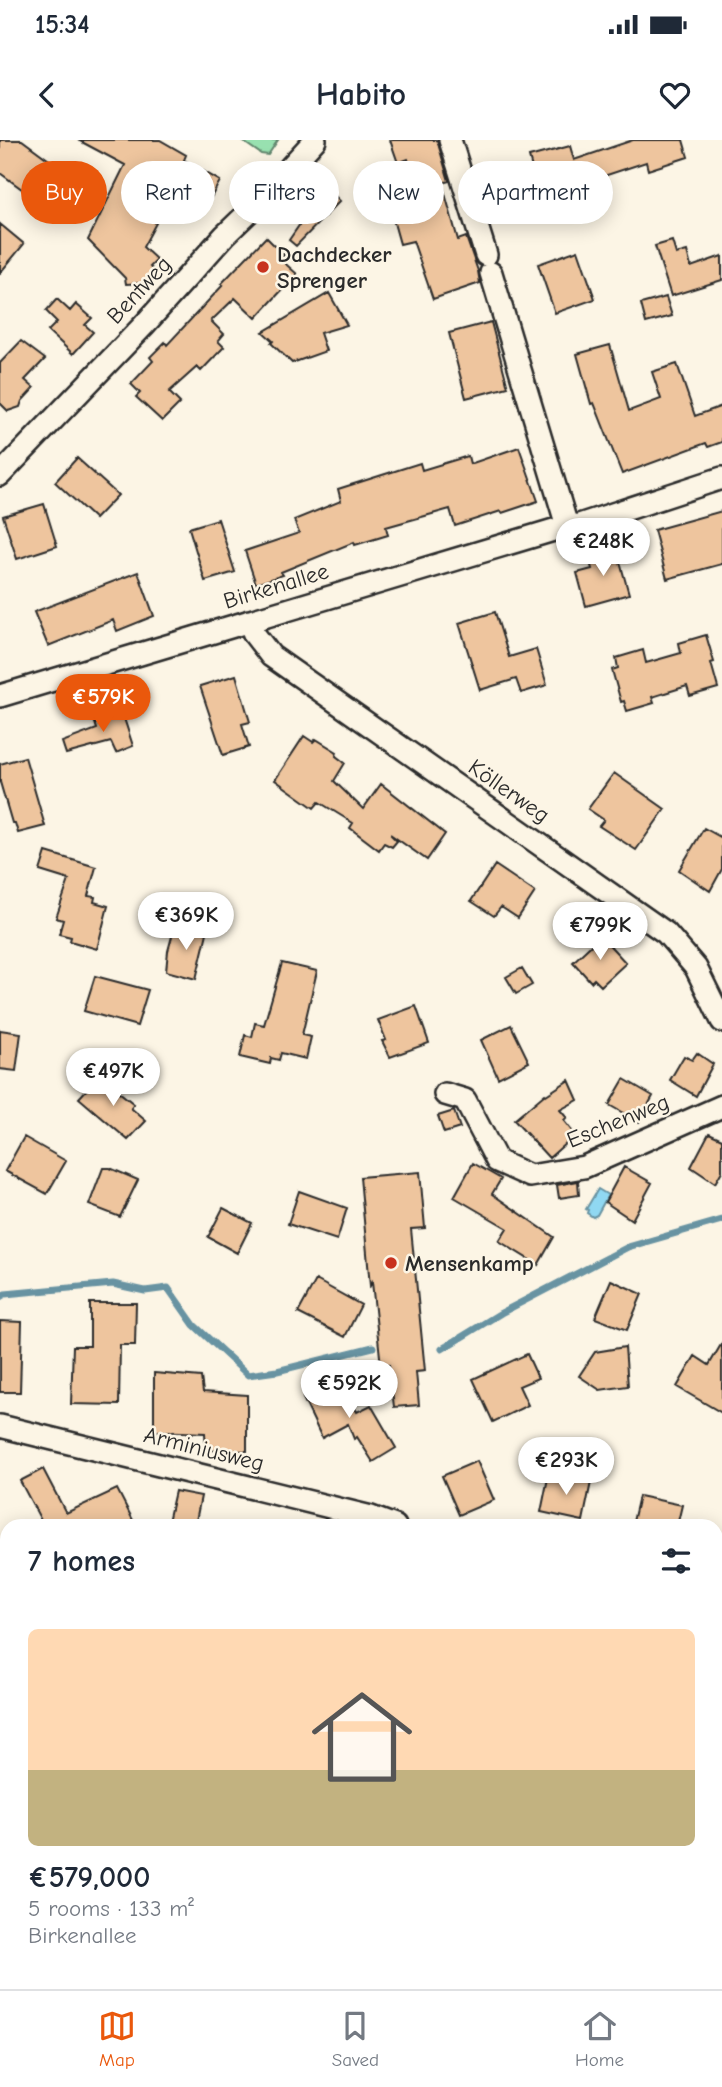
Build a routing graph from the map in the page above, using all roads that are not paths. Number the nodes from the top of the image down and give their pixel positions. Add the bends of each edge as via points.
1 (315, 140) edge
2 (450, 140) edge
3 (0, 475) edge
4 (722, 478) edge
5 (567, 526) junction
6 (250, 621) junction
7 (0, 696) edge
8 (722, 1021) edge
9 (445, 1094) dead end
10 (722, 1106) edge
11 (0, 1426) edge
12 (376, 1519) edge

1 - 3 street, Bentweg
2 - 5 street
4 - 5 street, Birkenallee
5 - 6 street, Birkenallee
6 - 7 street, Birkenallee
6 - 8 street, Köllerweg via 271,656 666,933 696,968
9 - 10 street, Eschenweg via 465,1100 497,1161 530,1176 584,1167
11 - 12 street, Arminiusweg

